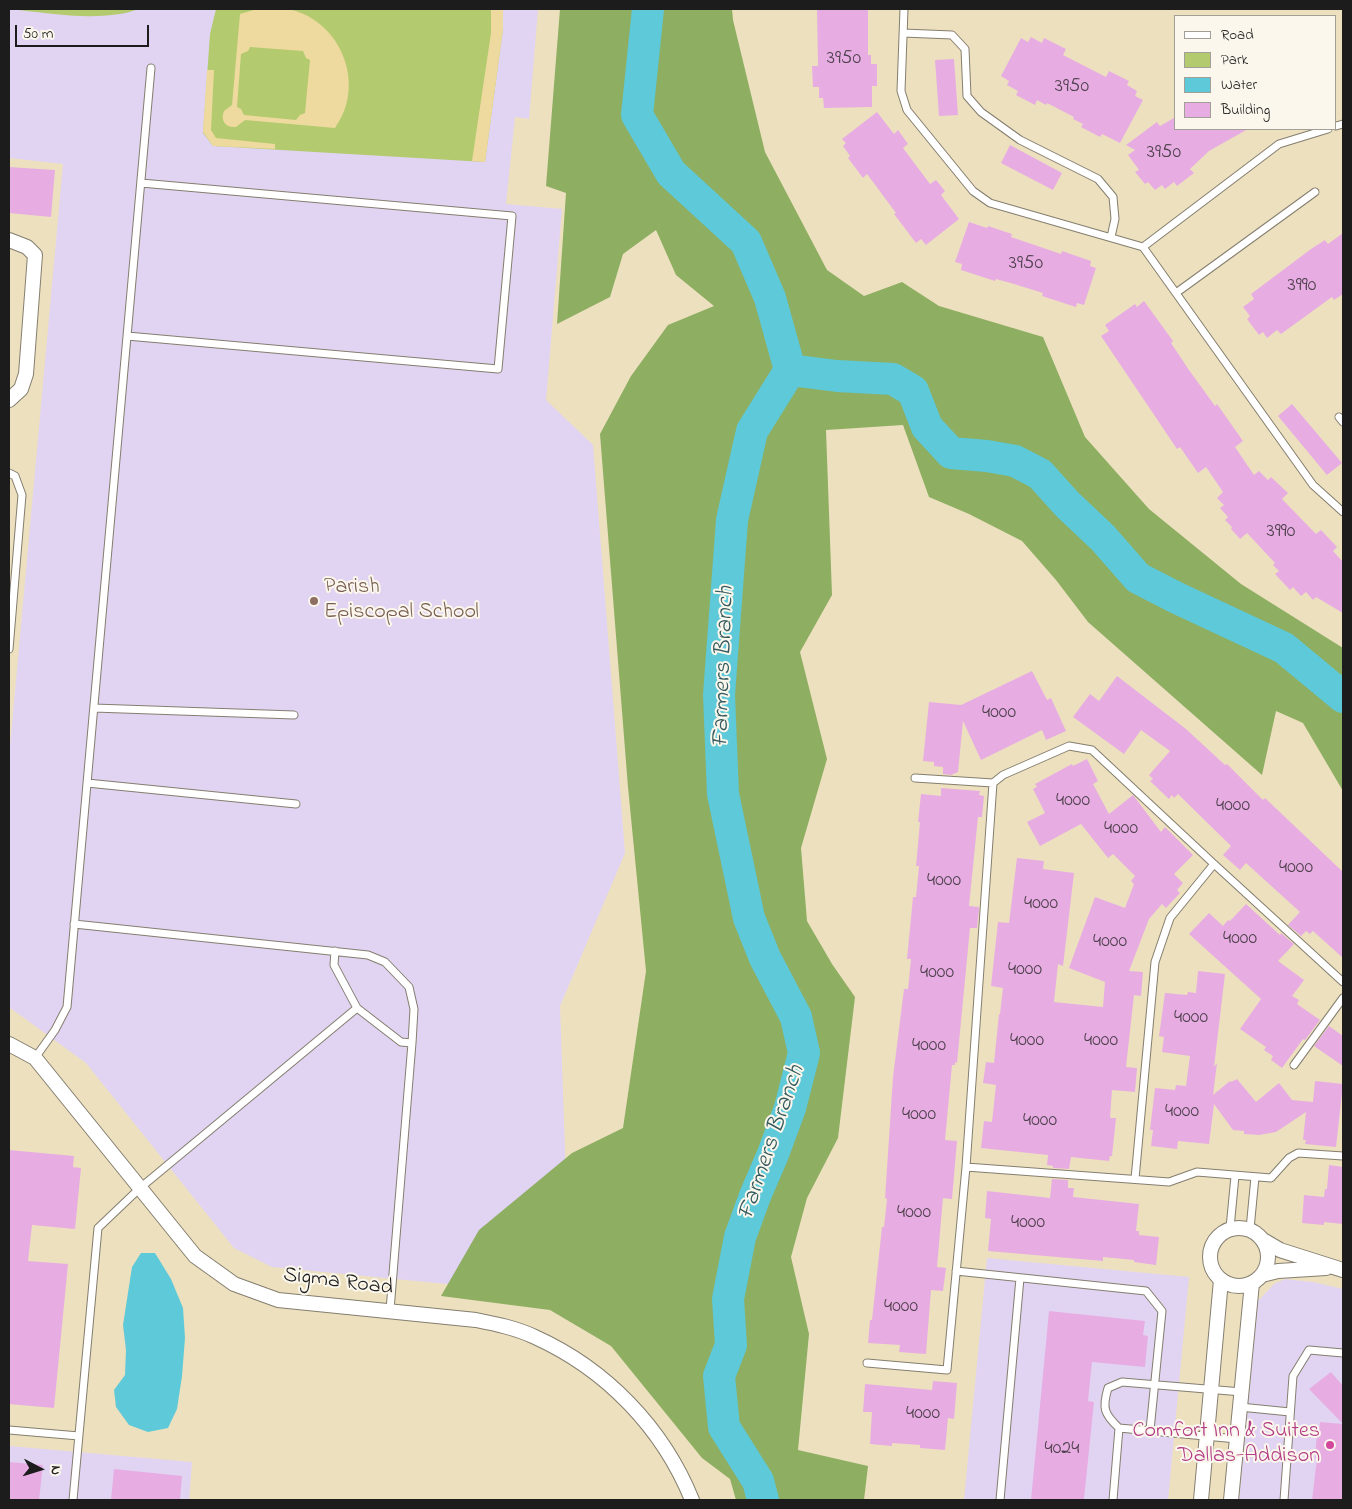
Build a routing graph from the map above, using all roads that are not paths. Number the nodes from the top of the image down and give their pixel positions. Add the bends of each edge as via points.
1 (904, 9) edge
2 (903, 33) junction
3 (151, 68) dead end
4 (1325, 130) edge
5 (141, 182) junction
6 (1315, 192) dead end
7 (1111, 237) junction
8 (9, 240) edge
9 (1143, 246) junction
10 (1176, 293) junction
11 (127, 336) junction
12 (9, 400) edge
13 (9, 473) edge
14 (1343, 512) edge
15 (9, 649) edge
16 (94, 708) junction
17 (294, 715) dead end
18 (915, 778) dead end
19 (87, 783) junction
20 (993, 783) junction
21 (296, 804) dead end
22 (1214, 864) junction
23 (74, 924) junction
24 (334, 951) junction
25 (1343, 982) edge
26 (1343, 998) edge
27 (357, 1008) junction
28 (412, 1043) junction
29 (9, 1044) edge
30 (34, 1058) junction
31 (1294, 1065) dead end
32 (1343, 1156) edge
33 (966, 1167) junction
34 (1235, 1176) junction
35 (1255, 1177) junction
36 (1135, 1179) junction
37 (140, 1188) junction
38 (1230, 1228) junction
39 (1250, 1229) junction
40 (1263, 1240) junction
41 (1338, 1269) edge
42 (956, 1271) junction
43 (1020, 1278) junction
44 (1257, 1279) junction
45 (1221, 1280) junction
46 (390, 1310) junction
47 (1343, 1353) edge
48 (867, 1363) dead end
49 (1155, 1385) junction
50 (1211, 1390) junction
51 (1242, 1392) junction
52 (1240, 1407) junction
53 (1290, 1412) junction
54 (1119, 1428) junction
55 (9, 1430) edge
56 (1150, 1430) junction
57 (79, 1436) junction
58 (1207, 1436) junction
59 (1237, 1439) junction
60 (73, 1500) edge
61 (692, 1500) edge
62 (1000, 1500) edge
63 (1113, 1500) edge
64 (1201, 1500) edge
65 (1231, 1500) edge
66 (1284, 1500) edge

1 - 2 lane
2 - 7 lane via 901,91 907,110 973,190 990,203
2 - 7 lane via 952,35 965,50 967,96 981,112 1020,140 1098,179 1113,197 1115,219
3 - 5 lane
4 - 9 lane via 1279,144
5 - 11 lane
5 - 11 lane via 512,216 508,264 498,369
6 - 10 lane
7 - 9 lane
8 - 12 street via 26,247 34,255 26,374 21,389
9 - 10 lane
10 - 14 lane via 1314,485
11 - 16 lane
13 - 15 lane via 15,476 22,495
16 - 17 lane
16 - 19 lane
18 - 20 lane
19 - 21 lane
19 - 23 lane
20 - 22 lane via 1003,775 1069,746 1092,750
20 - 33 lane
22 - 25 lane
22 - 36 lane via 1170,918 1156,962
23 - 24 lane
23 - 30 lane via 67,1007
24 - 27 lane via 334,965
24 - 28 lane via 368,955 385,962 409,987 414,1009
26 - 31 lane
27 - 28 lane via 401,1042
27 - 37 lane
28 - 46 lane
29 - 30 street, Sigma Road
30 - 37 street, Sigma Road
32 - 35 lane via 1298,1153 1271,1178
33 - 36 lane
33 - 42 lane
34 - 35 lane
34 - 36 lane via 1197,1172 1169,1182
34 - 38 lane
35 - 39 lane
37 - 46 street, Sigma Road via 196,1256 234,1284 278,1300
37 - 57 lane via 98,1228
38 - 39 street
38 - 45 street via 1222,1232 1210,1248 1212,1268
39 - 40 street
40 - 41 street via 1280,1250
40 - 44 street via 1268,1256 1267,1266
41 - 44 street via 1278,1271
42 - 43 lane
42 - 48 lane via 947,1370
43 - 49 lane via 1146,1291 1162,1311
43 - 62 lane
44 - 45 street via 1245,1286
44 - 51 street
45 - 50 street
46 - 61 street, Sigma Road via 504,1326 534,1336 589,1368 650,1425 682,1474
47 - 53 lane via 1309,1350 1293,1376
49 - 50 lane
49 - 54 lane via 1122,1382 1108,1388 1104,1403 1107,1417
49 - 56 lane
50 - 51 lane
50 - 58 street
51 - 52 street
52 - 53 lane
52 - 59 street
53 - 66 lane
54 - 56 lane
54 - 63 lane
55 - 57 lane
56 - 58 lane
57 - 60 lane
58 - 59 lane
58 - 64 street
59 - 65 street

